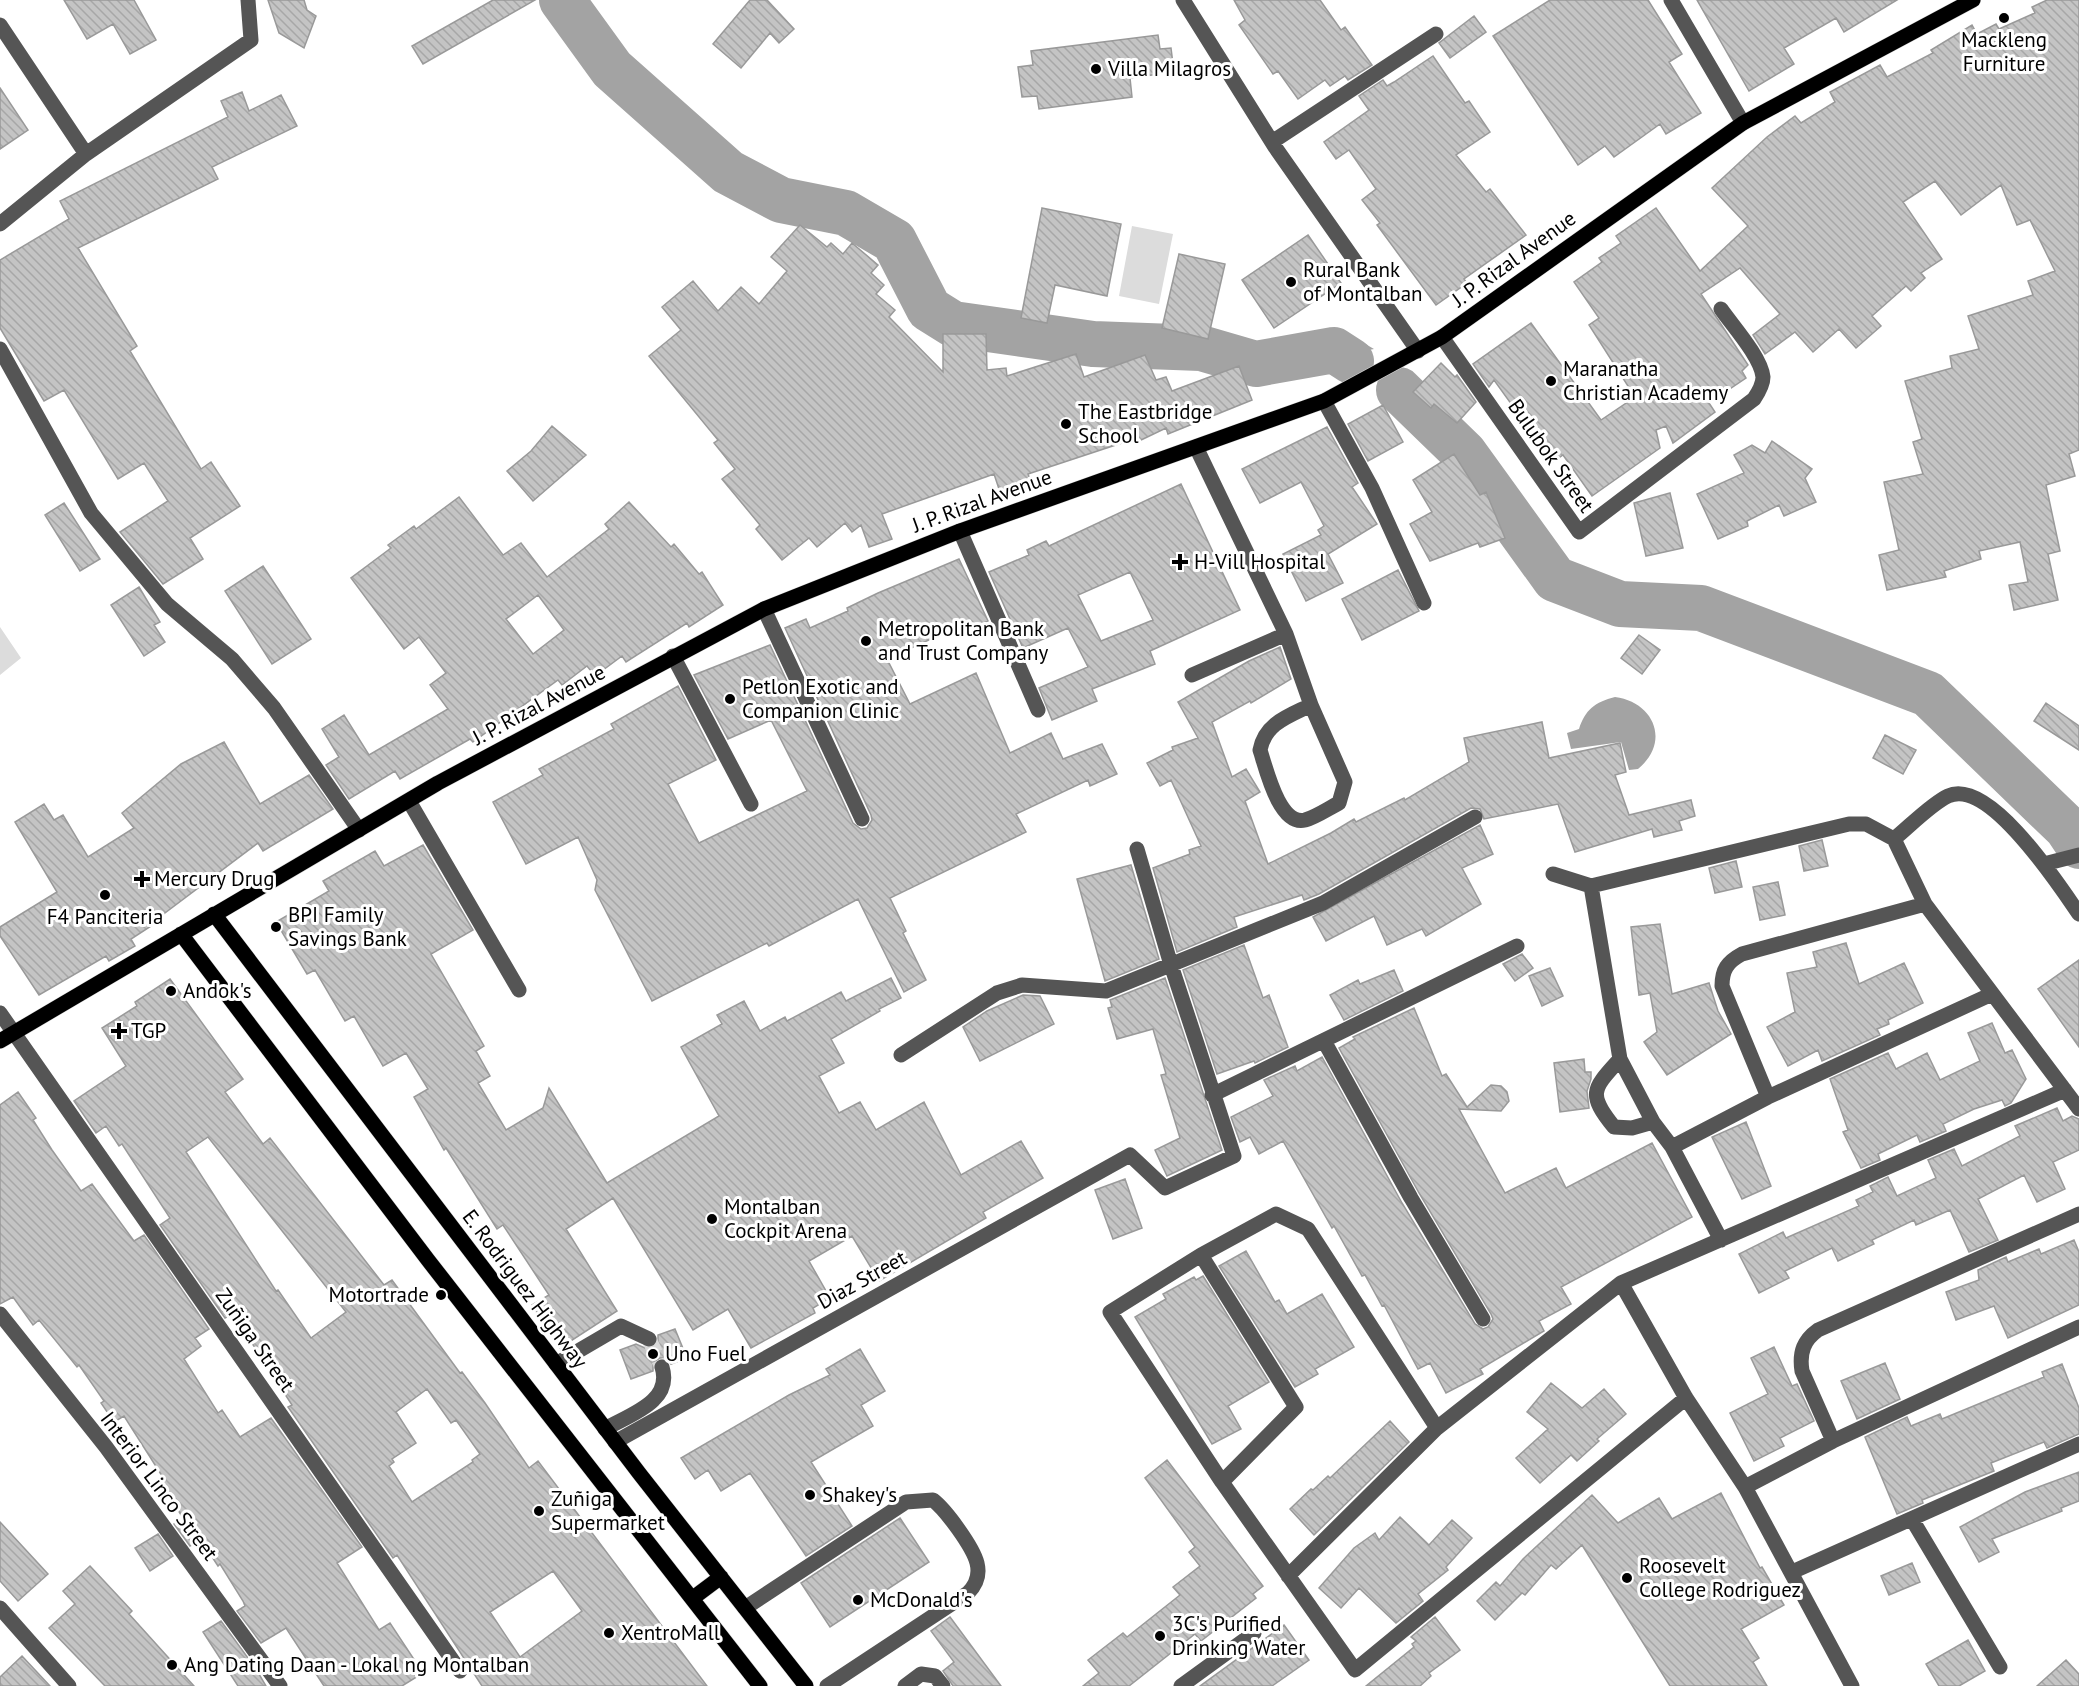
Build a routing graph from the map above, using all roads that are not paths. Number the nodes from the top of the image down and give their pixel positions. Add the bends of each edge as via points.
1 (248, 0) edge
2 (1183, 0) edge
3 (1671, 0) edge
4 (1973, 0) edge
5 (0, 25) edge
6 (1437, 34) dead end
7 (1743, 123) junction
8 (1272, 142) junction
9 (86, 154) junction
10 (0, 224) edge
11 (1720, 309) dead end
12 (1442, 337) junction
13 (0, 350) edge
14 (1418, 351) junction
15 (1324, 401) junction
16 (1196, 447) junction
17 (960, 531) junction
18 (1424, 603) dead end
19 (764, 609) junction
20 (1286, 634) junction
21 (673, 656) junction
22 (1192, 675) dead end
23 (1311, 705) junction
24 (1038, 710) dead end
25 (409, 801) junction
26 (751, 804) dead end
27 (1475, 817) dead end
28 (862, 819) dead end
29 (359, 830) junction
30 (1894, 839) junction
31 (1137, 849) dead end
32 (2077, 855) edge
33 (2044, 864) junction
34 (1553, 874) dead end
35 (1591, 886) junction
36 (1925, 904) junction
37 (214, 914) junction
38 (2079, 914) edge
39 (182, 933) junction
40 (1517, 946) dead end
41 (1171, 965) junction
42 (519, 990) dead end
43 (1992, 994) junction
44 (0, 1013) edge
45 (15, 1032) junction
46 (0, 1041) edge
47 (1324, 1041) junction
48 (901, 1055) dead end
49 (1620, 1059) junction
50 (2065, 1090) junction
51 (1212, 1095) junction
52 (1768, 1097) junction
53 (2079, 1109) edge
54 (1653, 1122) junction
55 (1672, 1147) junction
56 (2079, 1214) edge
57 (1721, 1240) junction
58 (1201, 1255) junction
59 (1621, 1283) junction
60 (0, 1314) edge
61 (1483, 1319) dead end
62 (2079, 1328) edge
63 (650, 1339) tunnel mouth
64 (556, 1364) junction
65 (662, 1367) tunnel mouth
66 (1686, 1398) junction
67 (1437, 1428) junction
68 (605, 1429) junction
69 (1833, 1441) junction
70 (615, 1442) junction
71 (2079, 1444) edge
72 (1222, 1482) junction
73 (1745, 1487) junction
74 (1913, 1521) junction
75 (1792, 1572) junction
76 (1288, 1576) junction
77 (721, 1577) junction
78 (693, 1598) junction
79 (0, 1608) edge
80 (745, 1608) junction
81 (1254, 1633) dead end
82 (2000, 1667) dead end
83 (460, 1671) dead end
84 (69, 1686) edge
85 (280, 1686) edge
86 (760, 1686) edge
87 (806, 1686) edge
88 (827, 1686) edge
89 (905, 1686) edge
90 (943, 1686) edge
91 (1181, 1686) edge
92 (1852, 1686) edge

1 - 9 street via 251,40
2 - 8 street
3 - 7 street
4 - 7 main road, J. P. Rizal Avenue
5 - 9 street
6 - 8 street
7 - 12 main road, J. P. Rizal Avenue
8 - 14 street
9 - 10 street
11 - 12 street, Bulubok Street via 1751,352 1763,377 1761,388 1754,399 1579,532
12 - 14 main road, J. P. Rizal Avenue
13 - 29 street via 91,513 168,604 232,659 253,683 326,779
14 - 15 main road, J. P. Rizal Avenue
15 - 16 main road, J. P. Rizal Avenue
15 - 18 street via 1372,488
16 - 17 main road, J. P. Rizal Avenue
16 - 20 street
17 - 19 main road, J. P. Rizal Avenue
17 - 24 street
19 - 21 main road, J. P. Rizal Avenue
19 - 28 street
20 - 22 street
20 - 23 street
21 - 25 main road, J. P. Rizal Avenue
21 - 26 street
23 - 23 street via 1345,782 1345,791 1339,803 1304,820 1295,819 1282,809 1260,750 1273,725
25 - 29 main road, J. P. Rizal Avenue
25 - 42 street
27 - 41 street via 1323,903
29 - 37 main road, J. P. Rizal Avenue
30 - 33 street via 1949,796 1962,794 1979,798 1996,811
30 - 35 street via 1866,824 1849,824
30 - 36 street
31 - 41 street
32 - 33 street
33 - 38 street
34 - 35 street
35 - 49 street
36 - 43 street
36 - 52 street via 1742,954 1729,961 1722,986
37 - 39 main road, J. P. Rizal Avenue
37 - 64 main road, E. Rodriguez Highway
39 - 45 main road, J. P. Rizal Avenue
39 - 78 main road via 428,1260
40 - 47 street
41 - 48 street via 1106,991 1022,985 1005,991
41 - 51 street
43 - 50 street
43 - 52 street
44 - 45 street, Zuñiga Street
45 - 46 main road, J. P. Rizal Avenue
45 - 83 street, Zuñiga Street
47 - 51 street
47 - 61 street
49 - 54 street
49 - 54 street via 1598,1084 1596,1099 1603,1113 1614,1127 1632,1128
50 - 53 street
50 - 57 street
51 - 70 street, Diaz Street via 1234,1156 1165,1188 1130,1155
52 - 55 street
54 - 55 street
55 - 57 street
56 - 69 street via 1807,1338 1800,1360 1802,1371
57 - 59 street
58 - 67 street via 1276,1214 1308,1229
58 - 72 street via 1296,1407
58 - 72 street via 1110,1312
59 - 66 street
59 - 67 street
60 - 85 street, Interior Linco Street via 106,1447
62 - 69 street
63 - 64 street via 621,1326
64 - 68 main road, E. Rodriguez Highway
65 - 68 street via 664,1383 652,1403
66 - 73 street
66 - 76 street via 1355,1671
67 - 76 street
68 - 70 main road, E. Rodriguez Highway
69 - 73 street
70 - 77 main road, E. Rodriguez Highway
71 - 74 street
72 - 76 street
73 - 75 street
74 - 75 street
74 - 82 street
75 - 92 street
77 - 78 main road
77 - 80 main road, E. Rodriguez Highway
78 - 86 main road
79 - 84 street
80 - 87 main road, E. Rodriguez Highway
80 - 88 street via 906,1502 933,1500 946,1510 977,1562 975,1586
81 - 91 street
89 - 90 street via 921,1674 935,1676

